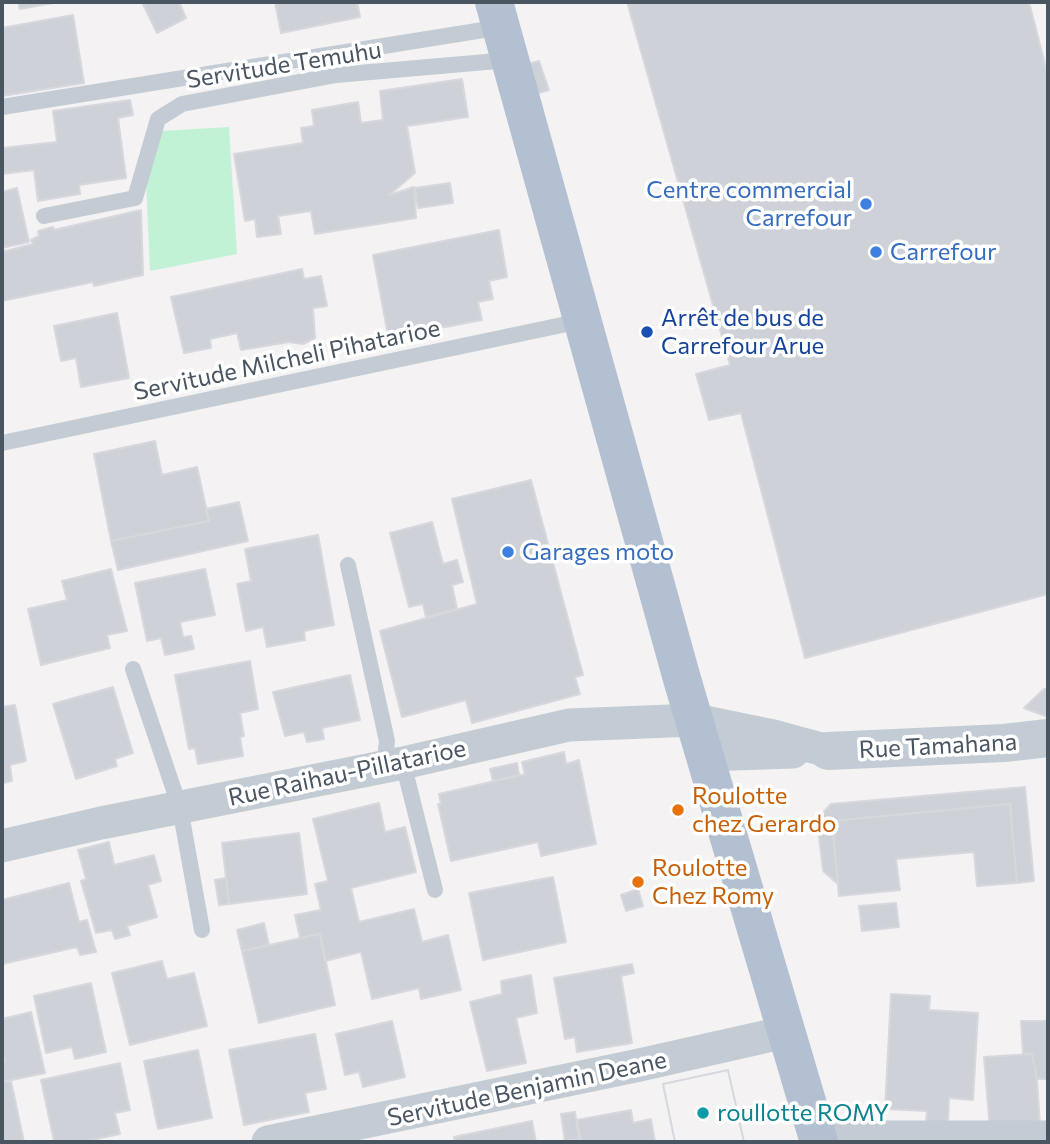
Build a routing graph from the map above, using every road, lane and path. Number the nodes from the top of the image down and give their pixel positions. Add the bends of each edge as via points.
1 (503, 29) edge
2 (2, 107) edge
3 (44, 216) dead end
4 (581, 321) junction
5 (2, 443) edge
6 (348, 565) dead end
7 (133, 669) dead end
8 (700, 738) junction
9 (1048, 738) edge
10 (828, 751) joint
11 (394, 765) junction
12 (180, 808) junction
13 (2, 846) edge
14 (435, 890) dead end
15 (202, 930) dead end
16 (786, 1032) junction
17 (1048, 1137) edge
18 (818, 1140) edge
19 (268, 1142) edge

1 - 2 lane
1 - 3 lane, Servitude Temuhu via 336,75 182,104 159,119 135,198
1 - 4 main road
4 - 5 lane, Servitude Milcheli Pihatarioe
4 - 8 main road
6 - 11 lane
7 - 12 lane
8 - 10 street, Rue Raihau-Pillatarioe
8 - 11 street, Rue Raihau-Pillatarioe via 569,725
8 - 16 main road
9 - 10 street, Rue Tamahana
11 - 12 street, Rue Raihau-Pillatarioe
11 - 14 lane
12 - 13 street, Rue Raihau-Pillatarioe
12 - 15 lane
16 - 18 main road
16 - 19 street, Servitude Benjamin Deane
17 - 18 street

